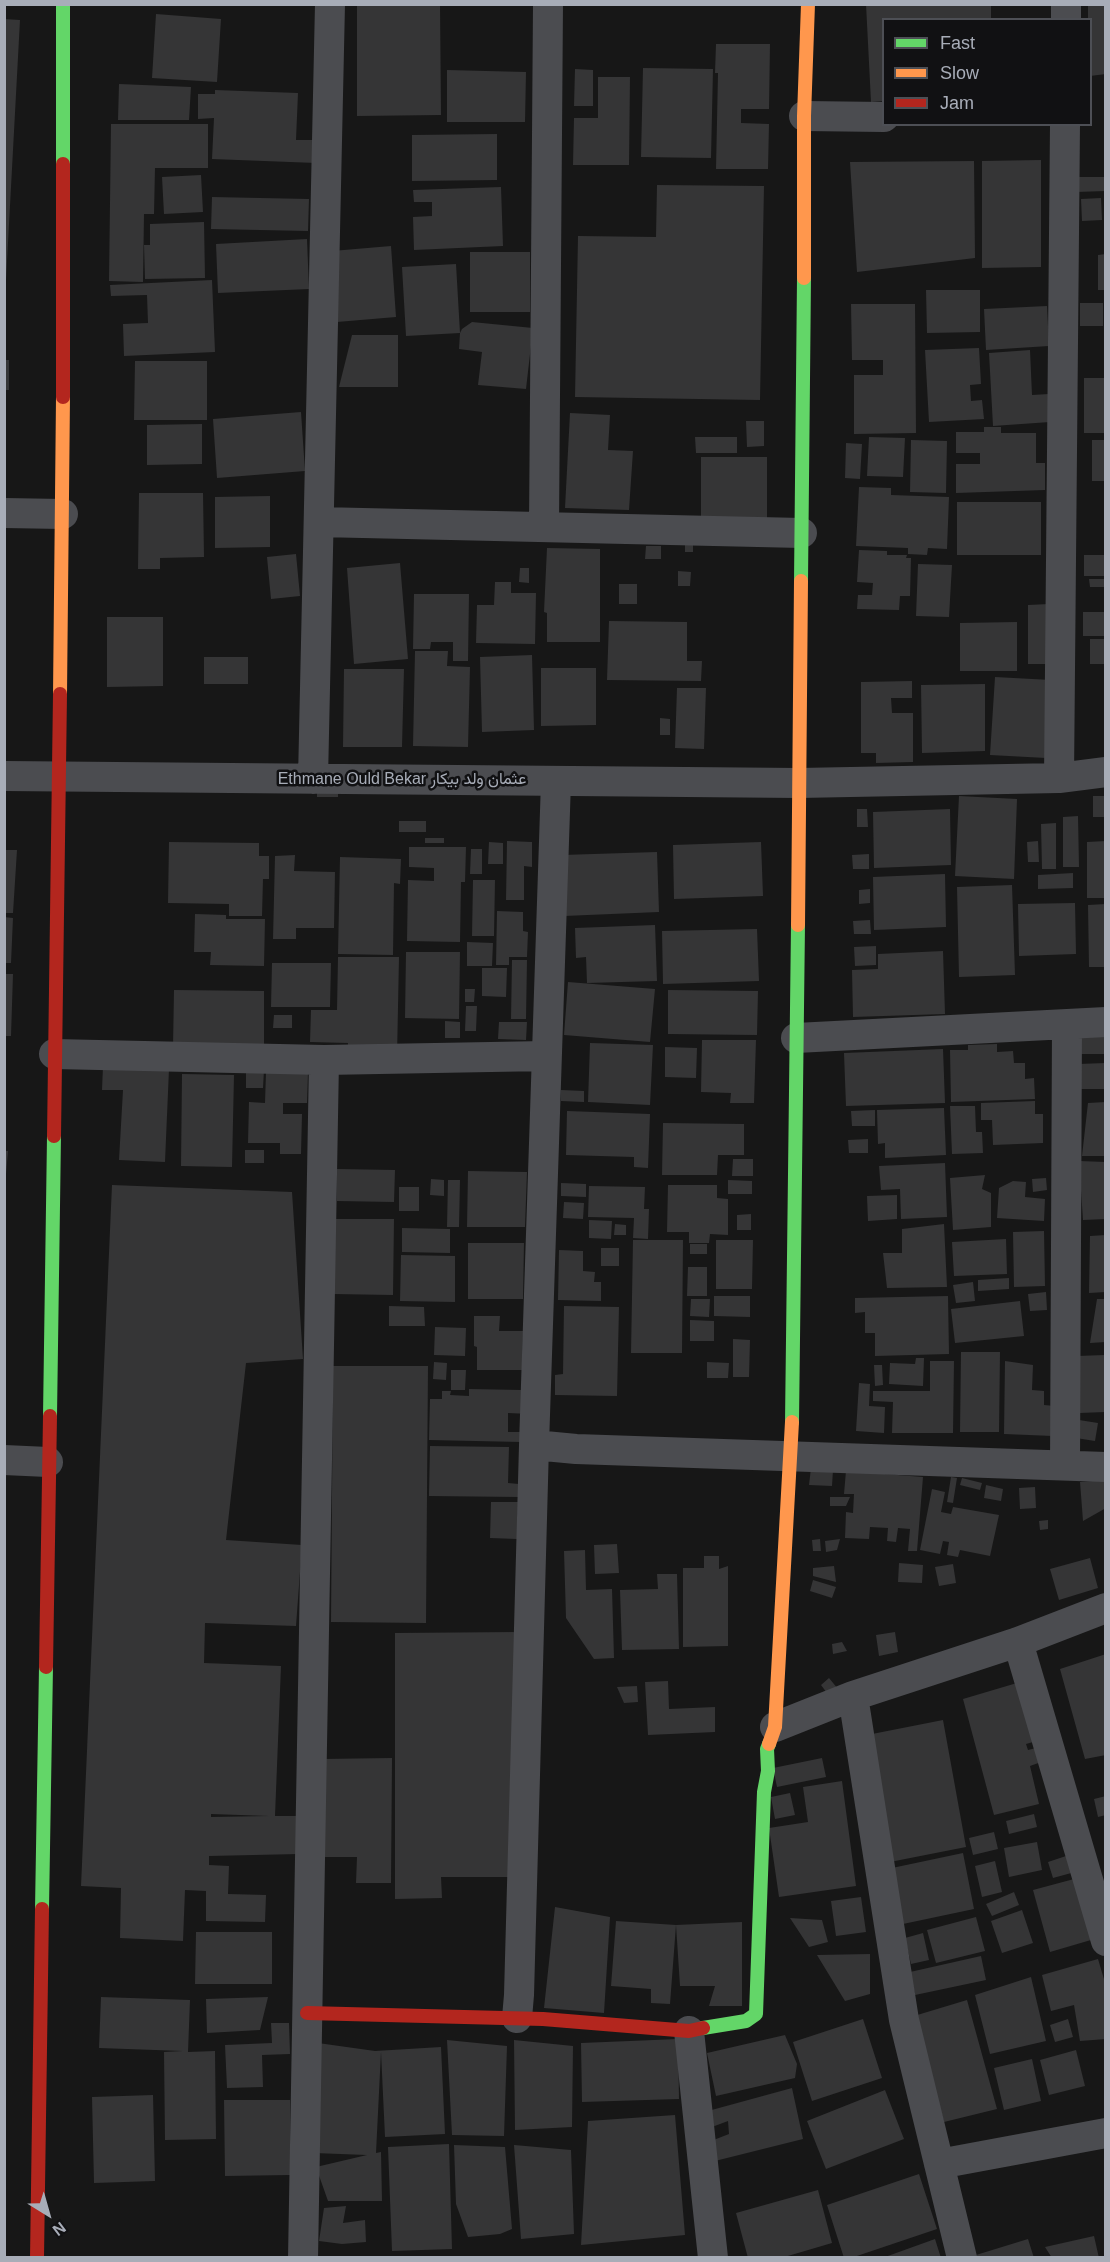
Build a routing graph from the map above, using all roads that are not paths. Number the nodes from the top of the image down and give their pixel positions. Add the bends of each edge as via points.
1 (63, 4) edge
2 (330, 4) edge
3 (548, 4) edge
4 (808, 4) edge
5 (804, 116) junction
6 (882, 117) edge
7 (1065, 126) edge
8 (4, 513) edge
9 (63, 514) junction
10 (319, 522) junction
11 (544, 527) junction
12 (802, 533) junction
13 (1106, 772) edge
14 (4, 776) edge
15 (59, 777) junction
16 (1059, 778) junction
17 (313, 779) junction
18 (556, 781) junction
19 (799, 783) junction
20 (1106, 1022) edge
21 (1067, 1024) junction
22 (796, 1038) junction
23 (54, 1054) junction
24 (546, 1056) junction
25 (324, 1060) junction
26 (534, 1445) junction
27 (792, 1455) junction
28 (4, 1460) edge
29 (48, 1462) junction
30 (1065, 1465) junction
31 (1106, 1467) edge
32 (1106, 1608) edge
33 (1018, 1642) junction
34 (853, 1696) junction
35 (775, 1727) junction
36 (1106, 1941) edge
37 (307, 2013) junction
38 (517, 2018) junction
39 (689, 2031) junction
40 (1106, 2133) edge
41 (939, 2164) junction
42 (37, 2258) edge
43 (303, 2258) edge
44 (714, 2258) edge
45 (962, 2258) edge

1 - 9 street
2 - 10 street
3 - 11 street
4 - 5 street
5 - 6 street
5 - 12 street
7 - 16 street
8 - 9 street
9 - 15 street
10 - 11 street
10 - 17 street
11 - 12 street
12 - 19 street
13 - 16 street, Ethmane Ould Bekar عثمان ولد بيكار
14 - 15 street, Ethmane Ould Bekar عثمان ولد بيكار
15 - 17 street, Ethmane Ould Bekar عثمان ولد بيكار
15 - 23 street
16 - 19 street, Ethmane Ould Bekar عثمان ولد بيكار
17 - 18 street, Ethmane Ould Bekar عثمان ولد بيكار
18 - 19 street, Ethmane Ould Bekar عثمان ولد بيكار
18 - 24 street
19 - 22 street
20 - 21 street
21 - 22 street
21 - 30 street
22 - 27 street
23 - 25 street
23 - 29 street
24 - 25 street
24 - 26 street
25 - 37 street
26 - 27 street
26 - 38 street
27 - 30 street
27 - 35 street
28 - 29 street
29 - 42 street
30 - 31 street
32 - 33 street
33 - 34 street
33 - 36 street
34 - 35 street
34 - 41 street via 904,2020
35 - 39 street via 767,1749 764,1792 756,2014 746,2021
37 - 38 street
37 - 43 street
38 - 39 street
39 - 44 street
40 - 41 street
41 - 45 street

